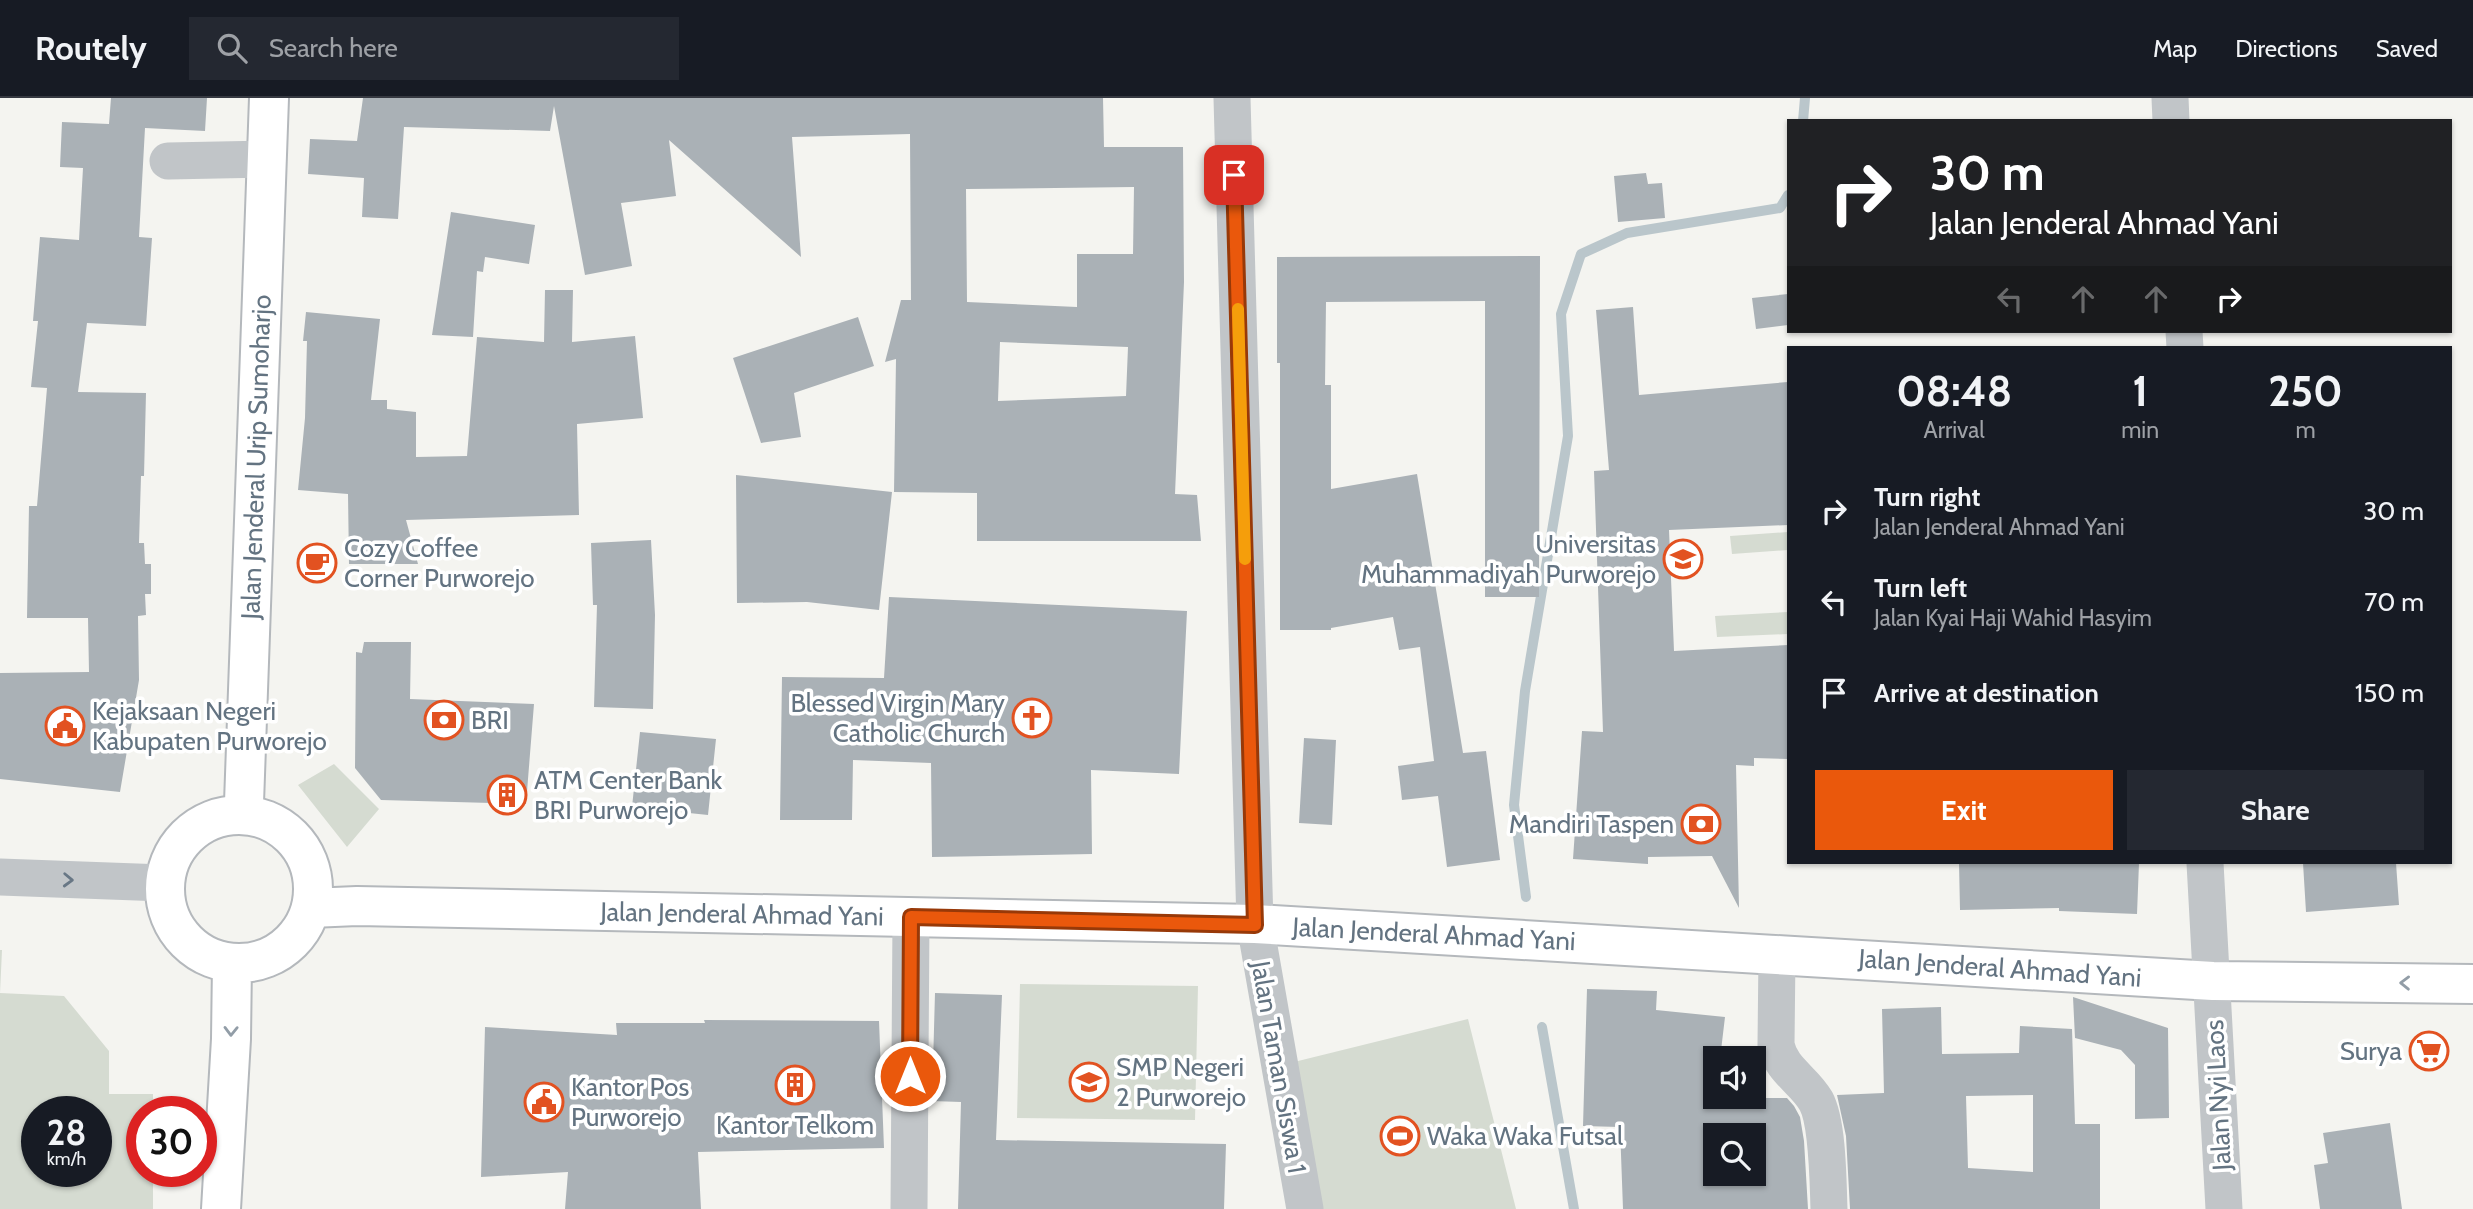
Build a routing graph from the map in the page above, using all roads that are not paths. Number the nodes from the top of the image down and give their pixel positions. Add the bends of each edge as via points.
1 (269, 98) edge
2 (1232, 98) edge
3 (2170, 98) edge
4 (2171, 119) edge
5 (267, 159) junction
6 (168, 161) dead end
7 (240, 815) junction
8 (2205, 864) edge
9 (0, 877) edge
10 (164, 883) junction
11 (311, 908) junction
12 (911, 917) junction
13 (1255, 925) junction
14 (1777, 954) junction
15 (232, 963) junction
16 (2213, 981) junction
17 (2473, 985) edge
18 (221, 1209) edge
19 (909, 1209) edge
20 (1304, 1209) edge
21 (1829, 1209) edge
22 (2224, 1209) edge

1 - 5 main road, Jalan Jenderal Urip Sumoharjo
2 - 13 street, Jalan Taman Siswa 1
3 - 4 street
5 - 6 street
5 - 7 main road, Jalan Jenderal Urip Sumoharjo via 244,803
7 - 10 main road via 198,827 181,842
7 - 11 main road via 277,825 298,845 311,871
8 - 16 street, Jalan Nyi Laos
9 -> 10 street
10 - 15 main road via 174,928 210,958
11 - 12 main road, Jalan Jenderal Ahmad Yani
11 - 15 main road via 288,944 252,962
12 - 13 main road, Jalan Jenderal Ahmad Yani
12 - 19 street
13 - 14 main road, Jalan Jenderal Ahmad Yani
13 - 20 street, Jalan Taman Siswa 1
14 - 16 main road, Jalan Jenderal Ahmad Yani
14 - 21 street via 1776,1045 1785,1066 1822,1112
15 -> 18 main road
17 -> 16 main road, Jalan Jenderal Ahmad Yani
16 - 22 street, Jalan Nyi Laos

